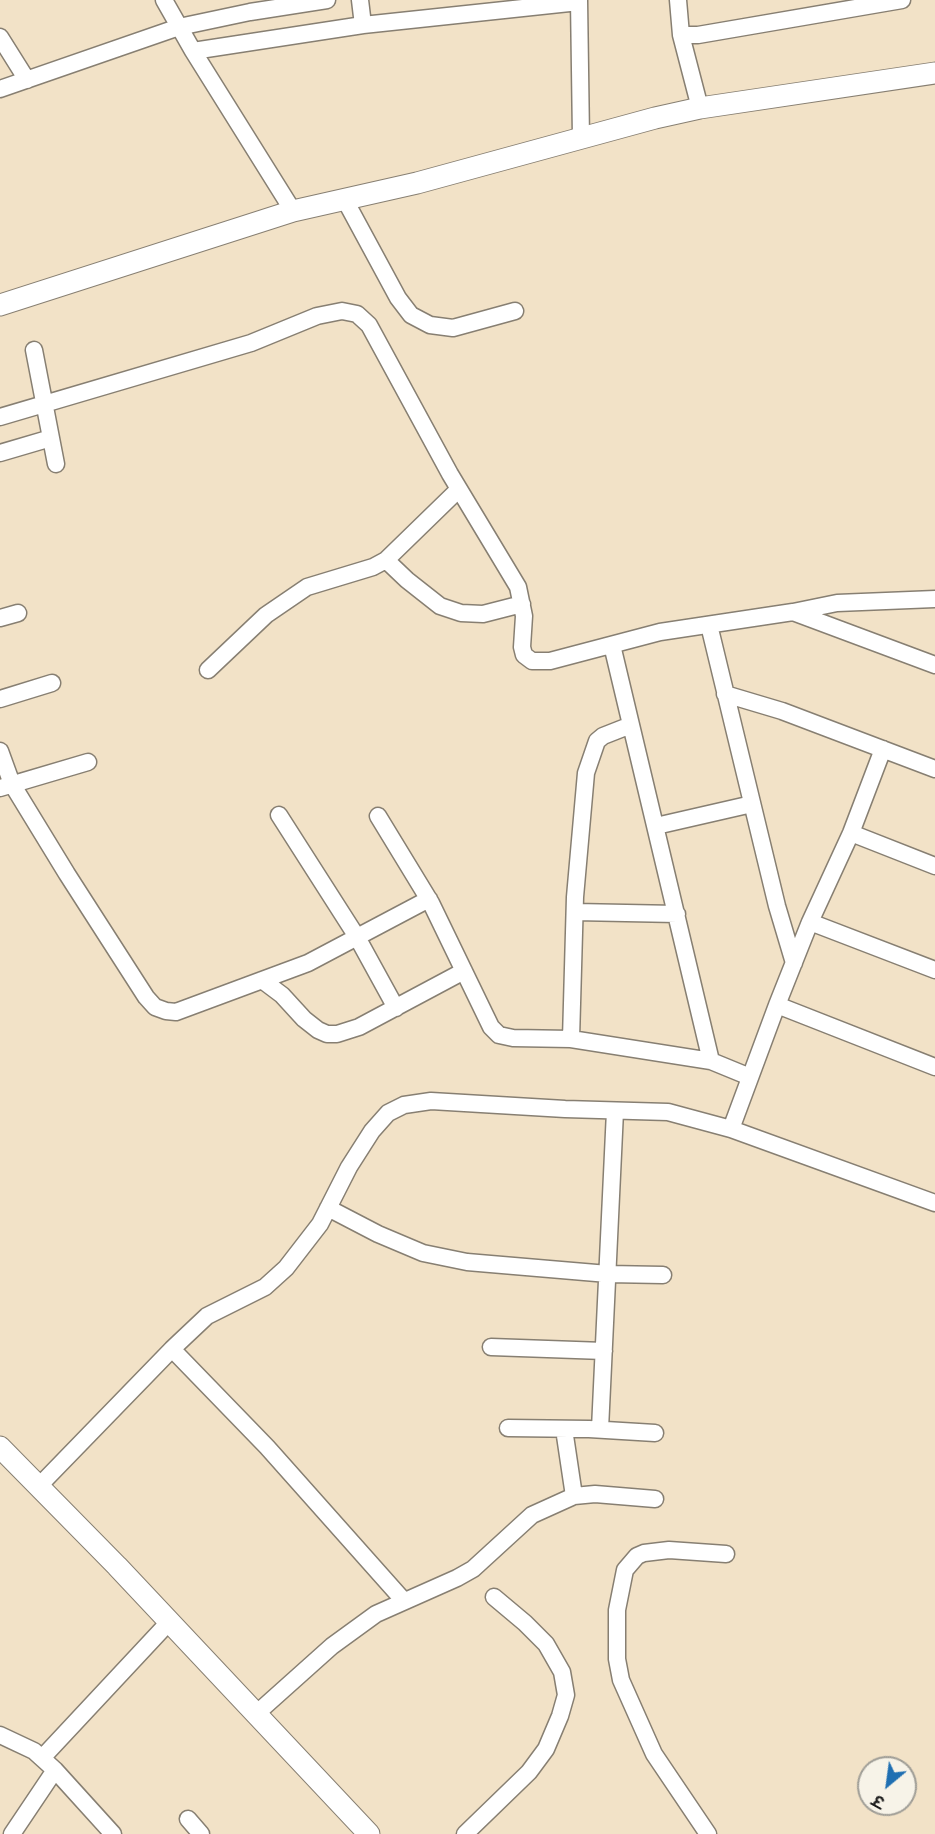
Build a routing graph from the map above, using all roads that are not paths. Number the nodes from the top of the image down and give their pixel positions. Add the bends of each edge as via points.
1 (164, 0) edge
2 (360, 0) edge
3 (678, 0) edge
4 (902, 0) edge
5 (316, 1) edge
6 (579, 1) edge
7 (241, 7) edge
8 (471, 7) edge
9 (363, 25) junction
10 (179, 27) junction
11 (681, 35) junction
12 (0, 37) edge
13 (193, 51) junction
14 (935, 73) edge
15 (27, 80) junction
16 (0, 89) edge
17 (700, 108) junction
18 (581, 138) junction
19 (345, 200) junction
20 (293, 212) junction
21 (0, 305) edge
22 (515, 311) dead end
23 (34, 350) dead end
24 (45, 403) junction
25 (0, 417) edge
26 (51, 438) junction
27 (0, 453) edge
28 (56, 464) dead end
29 (459, 489) junction
30 (386, 560) junction
31 (935, 599) edge
32 (522, 604) junction
33 (793, 612) junction
34 (18, 613) dead end
35 (0, 618) edge
36 (709, 625) junction
37 (612, 645) junction
38 (935, 665) edge
39 (208, 670) dead end
40 (52, 684) dead end
41 (725, 694) junction
42 (0, 699) edge
43 (632, 725) junction
44 (883, 749) junction
45 (0, 751) edge
46 (88, 762) dead end
47 (935, 769) edge
48 (6, 786) edge
49 (752, 804) junction
50 (279, 815) dead end
51 (378, 816) dead end
52 (656, 826) junction
53 (851, 833) junction
54 (935, 866) edge
55 (429, 899) junction
56 (574, 912) junction
57 (677, 914) junction
58 (810, 922) junction
59 (357, 937) junction
60 (794, 963) junction
61 (935, 970) edge
62 (464, 971) junction
63 (262, 980) junction
64 (777, 1005) junction
65 (396, 1008) junction
66 (571, 1039) junction
67 (711, 1061) junction
68 (935, 1067) edge
69 (750, 1077) junction
70 (615, 1111) junction
71 (731, 1129) junction
72 (935, 1203) edge
73 (328, 1208) junction
74 (608, 1274) junction
75 (663, 1275) dead end
76 (490, 1347) dead end
77 (172, 1348) junction
78 (604, 1351) junction
79 (508, 1428) dead end
80 (564, 1429) junction
81 (600, 1429) junction
82 (655, 1433) dead end
83 (4, 1457) edge
84 (39, 1486) junction
85 (574, 1496) junction
86 (654, 1499) dead end
87 (726, 1554) dead end
88 (494, 1597) dead end
89 (404, 1601) junction
90 (169, 1622) junction
91 (256, 1714) junction
92 (0, 1735) edge
93 (48, 1764) junction
94 (188, 1819) dead end
95 (12, 1834) edge
96 (113, 1834) edge
97 (201, 1834) edge
98 (369, 1834) edge
99 (465, 1834) edge
100 (708, 1834) edge

1 - 10 street
2 - 9 street
3 - 11 street
4 - 11 street
5 - 7 street
6 - 8 street
6 - 18 street
7 - 10 street
8 - 9 street
9 - 13 street
10 - 13 street
10 - 15 street
11 - 17 street
12 - 15 street
13 - 20 street
14 - 17 main road
15 - 16 street
17 - 18 main road
18 - 19 main road
19 - 20 main road
19 - 22 street via 411,315 430,325 453,328
20 - 21 main road
23 - 24 street
24 - 25 street
24 - 26 street
24 - 29 street via 250,344 317,316 342,311 357,314 369,325
26 - 27 street
26 - 28 street
29 - 30 street
29 - 32 street via 518,587
30 - 32 street via 440,606 483,614
30 - 39 street via 307,587 266,615
31 - 33 street via 837,603
32 - 37 street via 522,647 524,655 532,661 550,661
33 - 36 street
33 - 38 street
34 - 35 street
36 - 37 street via 660,632
36 - 41 street
37 - 43 street
40 - 42 street
41 - 44 street
41 - 49 street
43 - 52 street
43 - 56 street via 603,736 589,760
44 - 47 street
44 - 53 street
45 - 48 street
46 - 48 street
48 - 63 street via 155,1007 177,1012
49 - 52 street
49 - 60 street
50 - 59 street
51 - 55 street
52 - 57 street
53 - 54 street
53 - 58 street
55 - 59 street
55 - 62 street
56 - 57 street
56 - 66 street
57 - 67 street
58 - 60 street
58 - 61 street
59 - 63 street via 308,963
59 - 65 street
60 - 64 street
62 - 65 street
62 - 66 street via 491,1027 499,1035
63 - 65 street via 303,1019 327,1034 359,1027
64 - 68 street
64 - 69 street
66 - 67 street
67 - 69 street
69 - 71 street
70 - 71 street via 668,1112
70 - 73 street via 431,1101 404,1105 388,1113 372,1131
70 - 74 street
71 - 72 street
73 - 74 street via 423,1253 468,1262
73 - 77 street via 286,1268 265,1287 216,1310
74 - 75 street
74 - 78 street
76 - 78 street
77 - 84 street
77 - 89 street via 267,1447
78 - 81 street
79 - 80 street
80 - 81 street
80 - 85 street
81 - 82 street
83 - 84 main road
84 - 90 main road
85 - 86 street
85 - 89 street via 532,1515 473,1569
87 - 100 street via 669,1550 637,1556 625,1570 616,1610 621,1680 654,1754
88 - 99 street via 546,1644 562,1671 566,1695 546,1749 529,1772
89 - 91 street via 376,1614 332,1646
90 - 91 main road
90 - 93 street
91 - 98 main road
92 - 93 street via 34,1751
93 - 95 street
93 - 96 street
94 - 97 street

